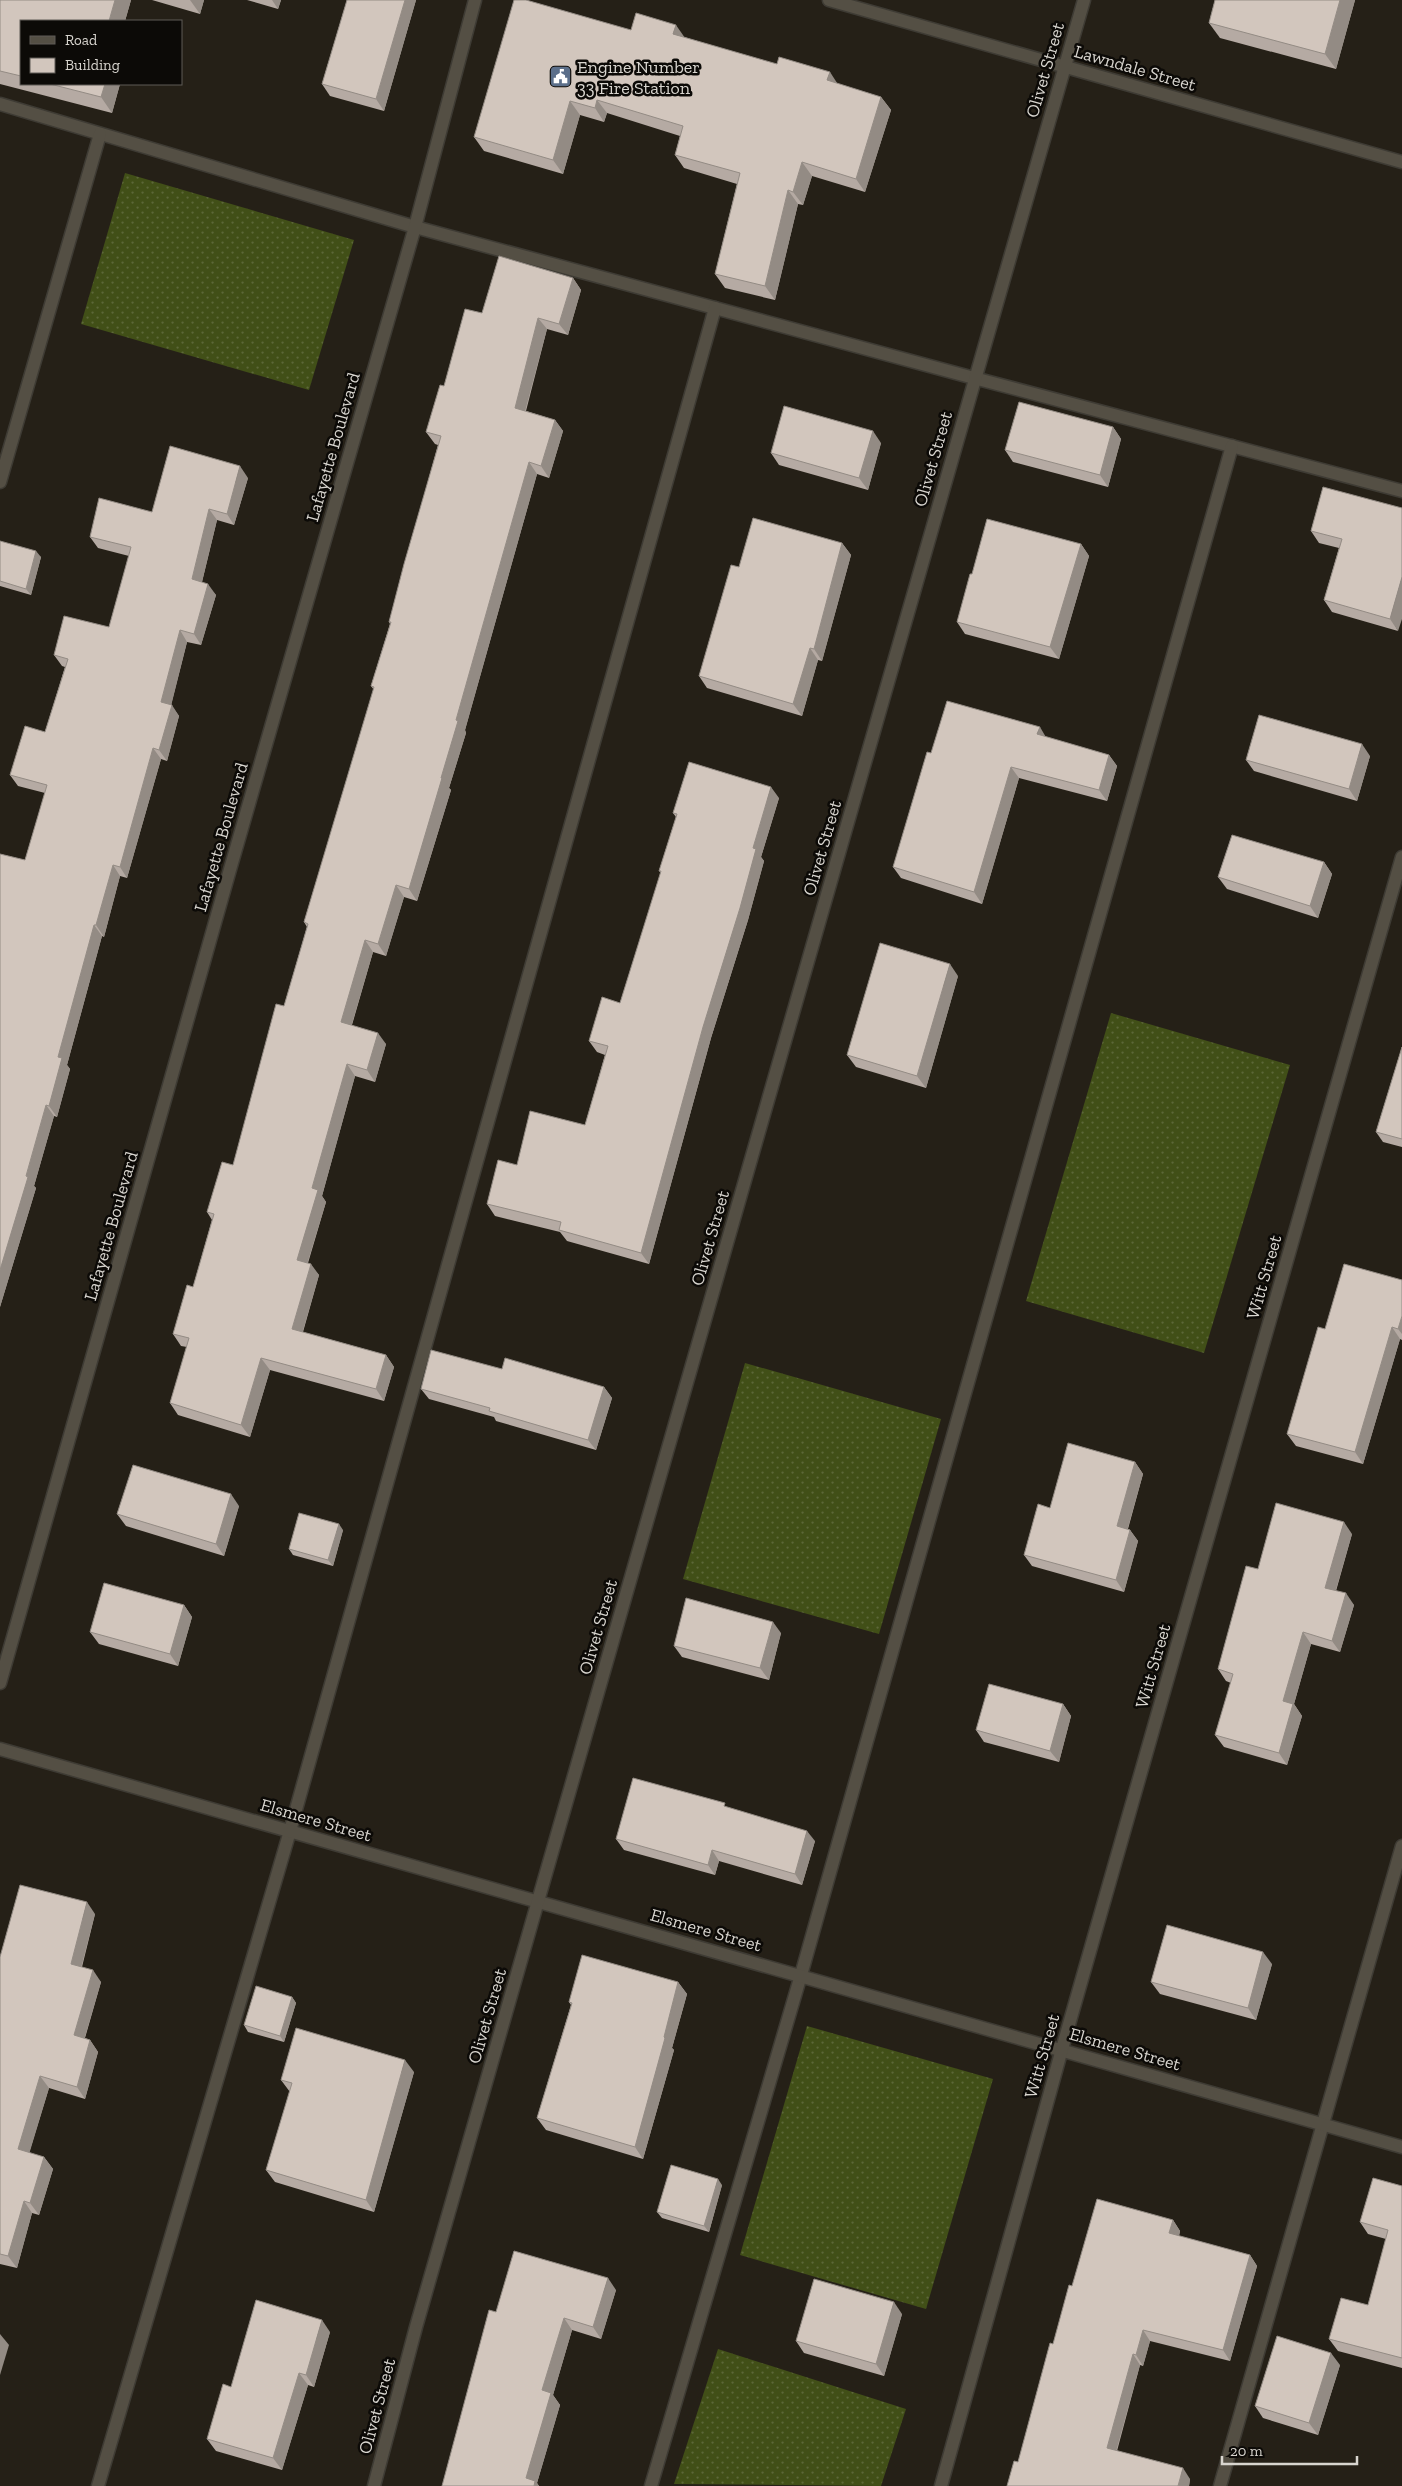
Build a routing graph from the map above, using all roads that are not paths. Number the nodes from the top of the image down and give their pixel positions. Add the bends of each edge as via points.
1 (476, 0) edge
2 (829, 0) edge
3 (1084, 0) edge
4 (1064, 66) junction
5 (0, 104) edge
6 (100, 134) junction
7 (1402, 162) edge
8 (415, 227) junction
9 (715, 308) junction
10 (974, 378) junction
11 (1232, 446) junction
12 (0, 482) edge
13 (1402, 491) edge
14 (1402, 857) edge
15 (0, 1683) edge
16 (0, 1749) edge
17 (290, 1831) junction
18 (1402, 1846) edge
19 (538, 1901) junction
20 (801, 1975) junction
21 (1062, 2049) junction
22 (1323, 2125) junction
23 (1402, 2147) edge
24 (98, 2486) edge
25 (374, 2486) edge
26 (651, 2486) edge
27 (941, 2486) edge
28 (1220, 2486) edge

1 - 8 street, Lafayette Boulevard
2 - 4 street, Lawndale Street
3 - 4 street, Olivet Street
4 - 7 street, Lawndale Street
4 - 10 street, Olivet Street
5 - 6 street
6 - 8 street
6 - 12 street
8 - 9 street
8 - 15 street, Lafayette Boulevard
9 - 10 street
9 - 17 street
10 - 11 street
10 - 19 street, Olivet Street
11 - 13 street
11 - 20 street
14 - 21 street, Witt Street
16 - 17 street, Elsmere Street
17 - 19 street, Elsmere Street
17 - 24 street
18 - 22 street
19 - 20 street, Elsmere Street
19 - 25 street, Olivet Street
20 - 21 street, Elsmere Street
20 - 26 street
21 - 22 street, Elsmere Street
21 - 27 street, Witt Street
22 - 23 street, Elsmere Street
22 - 28 street

